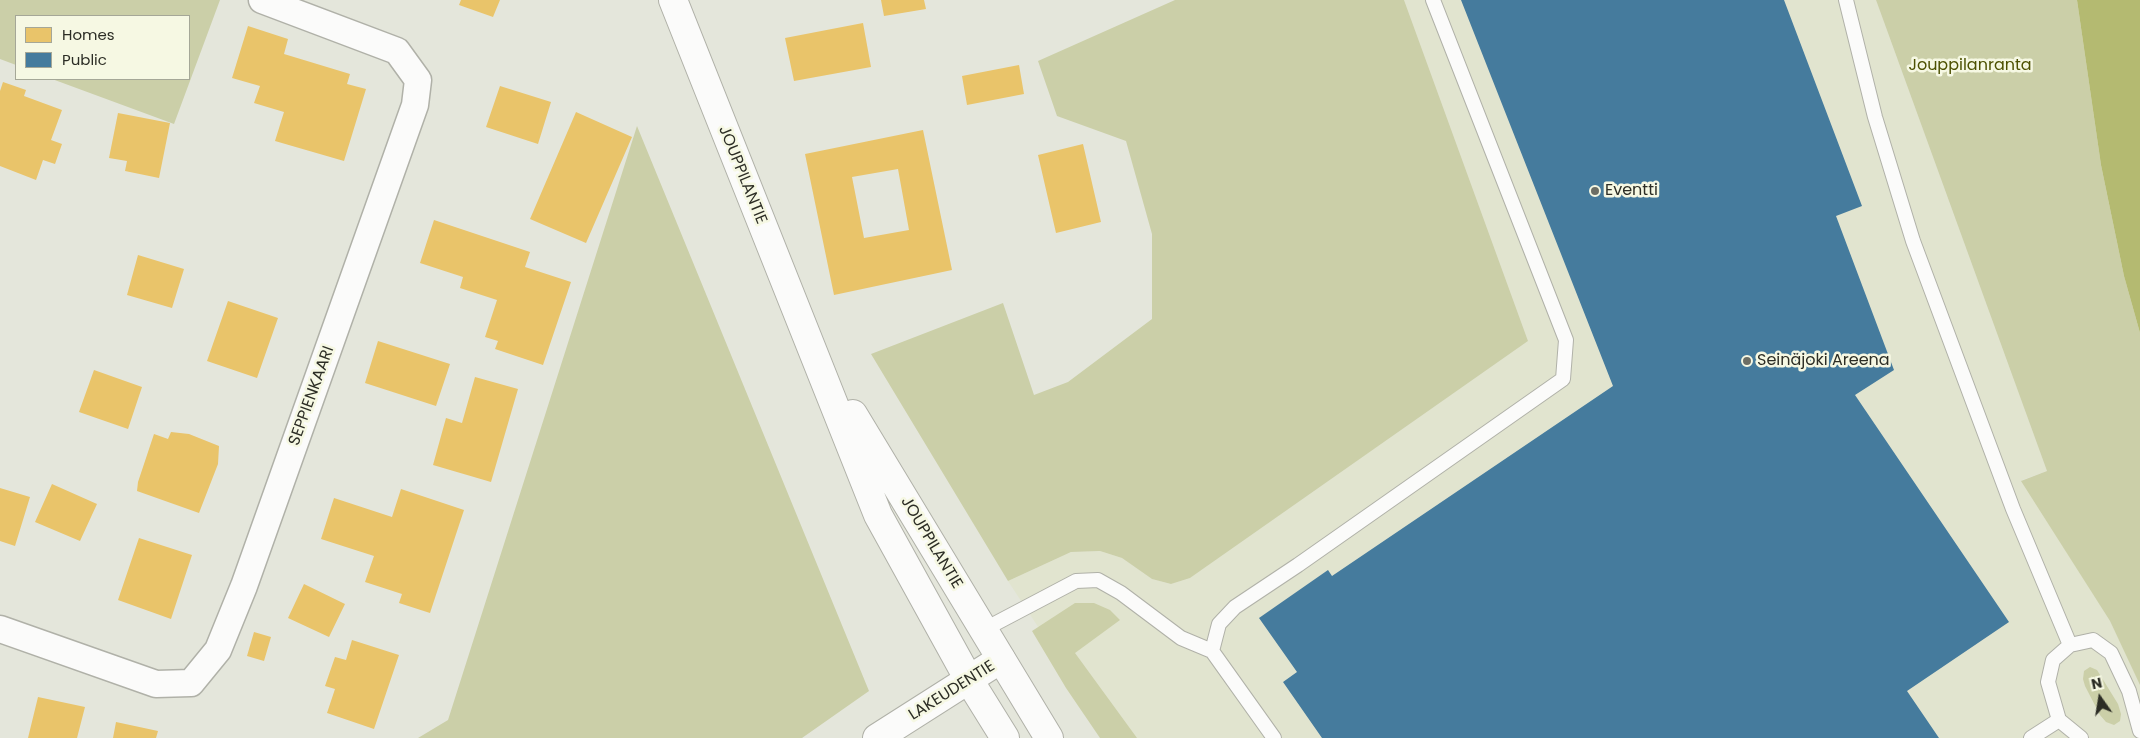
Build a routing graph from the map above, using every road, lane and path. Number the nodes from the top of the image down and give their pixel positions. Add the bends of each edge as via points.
1 (262, 0) edge
2 (673, 0) edge
3 (1433, 0) edge
4 (1846, 0) edge
5 (813, 348) junction
6 (0, 630) edge
7 (983, 630) junction
8 (2070, 645) junction
9 (1212, 650) junction
10 (1001, 659) junction
11 (969, 680) junction
12 (2059, 720) junction
13 (2140, 731) edge
14 (877, 738) edge
15 (1005, 738) edge
16 (1049, 738) edge
17 (1274, 738) edge
18 (2031, 738) edge
19 (2081, 738) edge

1 - 6 street, SEPPIENKAARI via 397,52 418,80 415,105 244,586 218,650 191,683 156,684
2 - 5 main road, JOUPPILANTIE
3 - 9 lane via 1566,340 1563,379 1235,607 1218,624
4 - 8 lane via 1875,117 1912,241 2013,509
5 - 7 main road, JOUPPILANTIE
5 - 11 main road, JOUPPILANTIE via 878,515
7 - 9 lane via 1076,581 1098,580 1181,638
7 - 10 main road, JOUPPILANTIE
8 - 12 lane via 2053,660 2048,682
8 - 13 lane via 2093,640 2110,653 2129,691
9 - 17 lane
10 - 11 main road, LAKEUDENTIE
10 - 16 main road, JOUPPILANTIE
11 - 14 main road, LAKEUDENTIE
11 - 15 main road, JOUPPILANTIE
12 - 18 lane
12 - 19 lane

